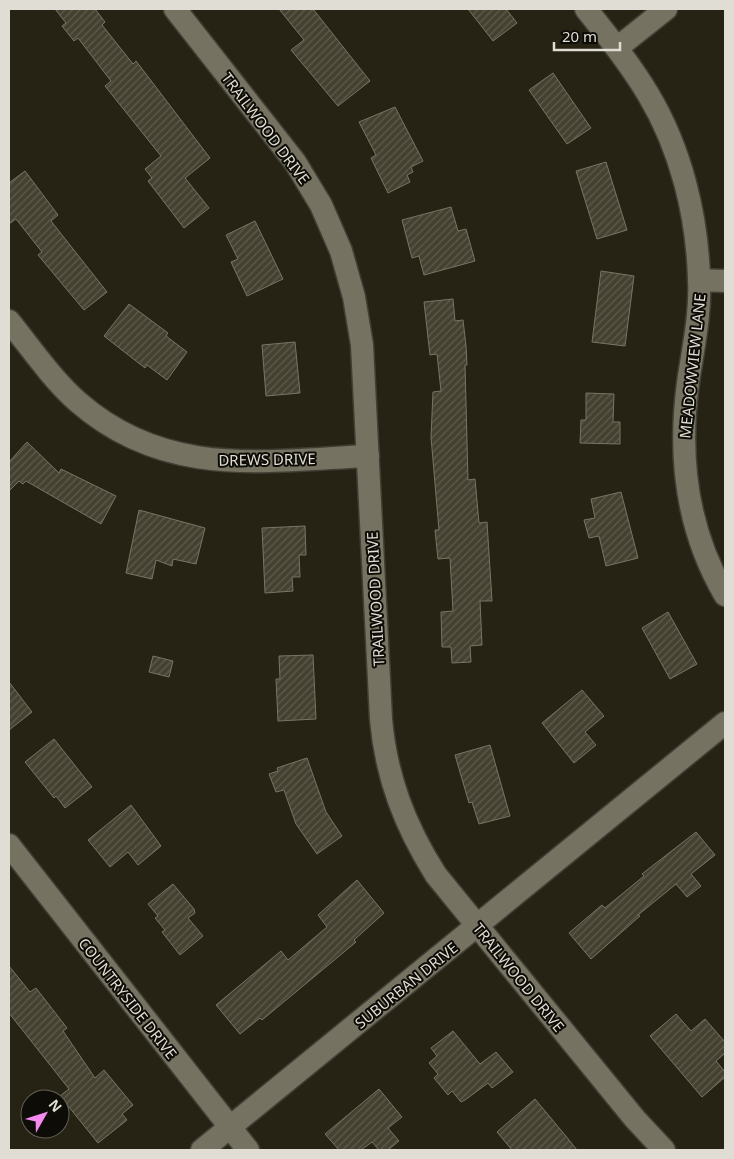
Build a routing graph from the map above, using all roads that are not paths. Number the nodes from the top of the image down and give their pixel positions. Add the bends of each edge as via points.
1 (175, 9) edge
2 (586, 9) edge
3 (666, 9) edge
4 (617, 48) junction
5 (700, 280) junction
6 (725, 281) edge
7 (9, 320) edge
8 (368, 456) junction
9 (725, 595) edge
10 (725, 723) edge
11 (9, 845) edge
12 (477, 926) junction
13 (230, 1128) junction
14 (202, 1150) edge
15 (248, 1150) edge
16 (664, 1150) edge

1 - 8 street, TRAILWOOD DRIVE via 295,162 321,206 341,251 354,297 362,345
2 - 4 street, MEADOWVIEW LANE
3 - 4 street
4 - 5 street, MEADOWVIEW LANE via 649,96 672,144 694,224
5 - 6 street
5 - 9 street, MEADOWVIEW LANE via 698,326 684,424 684,461 698,536
7 - 8 street, DREWS DRIVE via 48,371 78,401 104,422 134,439 202,460 234,462
8 - 12 street, TRAILWOOD DRIVE via 380,719 388,770 399,807 418,846 436,875
10 - 12 street, SUBURBAN DRIVE
11 - 13 street, COUNTRYSIDE DRIVE
12 - 13 street, SUBURBAN DRIVE
12 - 16 street, TRAILWOOD DRIVE via 628,1111
13 - 14 street, SUBURBAN DRIVE
13 - 15 street, COUNTRYSIDE DRIVE

